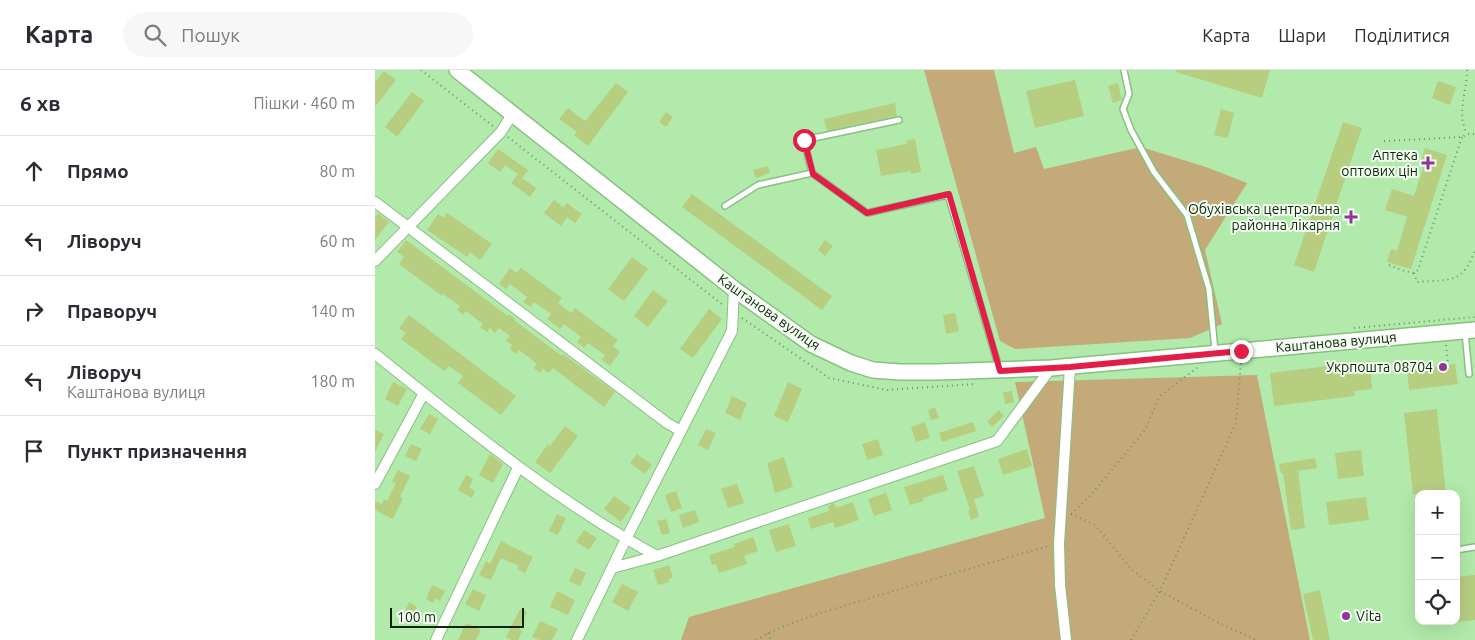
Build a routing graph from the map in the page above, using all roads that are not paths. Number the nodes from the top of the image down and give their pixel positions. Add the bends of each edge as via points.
1 (457, 70) edge
2 (1124, 70) edge
3 (513, 114) junction
4 (899, 120) dead end
5 (813, 174) junction
6 (375, 202) edge
7 (725, 206) dead end
8 (408, 228) junction
9 (375, 261) edge
10 (734, 289) junction
11 (1470, 331) edge
12 (375, 354) edge
13 (1215, 354) junction
14 (1070, 367) junction
15 (1051, 368) junction
16 (1000, 371) junction
17 (1469, 374) dead end
18 (424, 393) junction
19 (681, 431) junction
20 (519, 468) junction
21 (375, 484) edge
22 (626, 539) junction
23 (1475, 547) edge
24 (1460, 549) edge
25 (657, 556) junction
26 (612, 568) junction
27 (436, 640) edge
28 (577, 640) edge
29 (1066, 640) edge

1 - 3 main road, Каштанова вулиця
2 - 13 lane via 1129,94 1123,109 1131,130 1154,172 1187,215 1209,289
3 - 8 street via 501,132
3 - 10 main road, Каштанова вулиця
4 - 5 lane via 804,140
5 - 7 lane via 758,185
5 - 16 lane via 867,213 949,194
6 - 8 street
8 - 9 street
8 - 19 street
10 - 16 main road, Каштанова вулиця via 811,344 873,370
10 - 19 street via 732,331
11 - 13 main road, Каштанова вулиця
11 - 17 lane
12 - 18 street
13 - 14 main road, Каштанова вулиця
14 - 15 main road, Каштанова вулиця
14 - 29 street via 1059,544
15 - 16 main road, Каштанова вулиця
15 - 25 street via 997,441
18 - 20 street
18 - 21 street
19 - 22 street
20 - 22 street
20 - 27 street
22 - 25 street
22 - 26 street
23 - 24 lane
25 - 26 street
26 - 28 street

